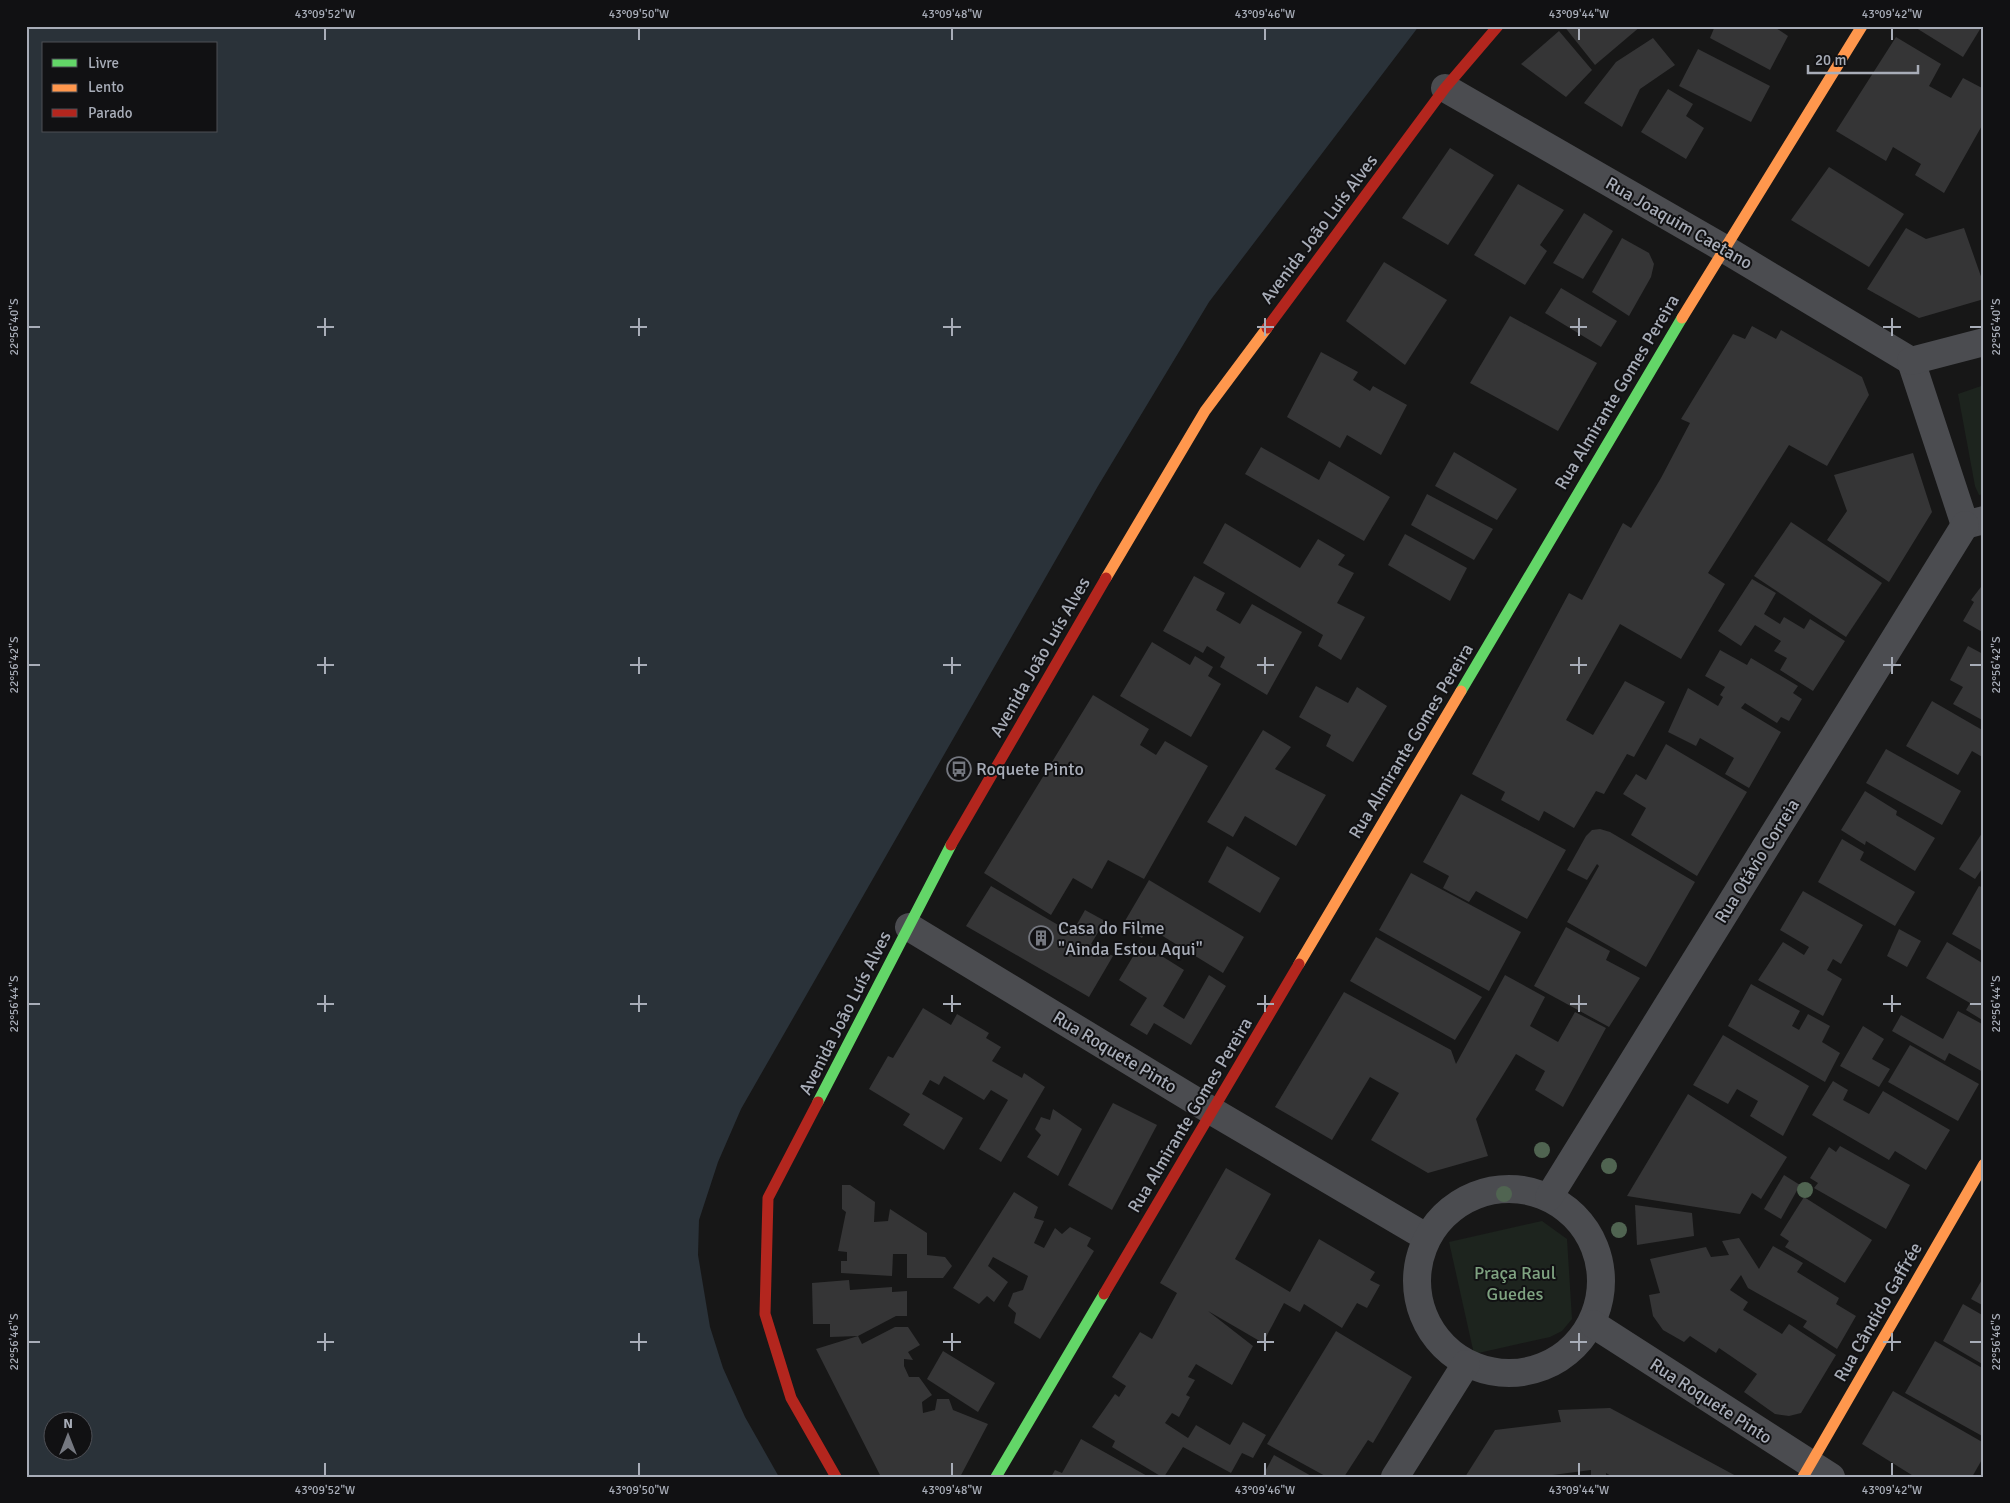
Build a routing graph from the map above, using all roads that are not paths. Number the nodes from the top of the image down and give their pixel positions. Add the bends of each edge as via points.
1 (1498, 26) edge
2 (1862, 26) edge
3 (1445, 88) junction
4 (1722, 248) junction
5 (1984, 342) edge
6 (1911, 361) junction
7 (1974, 523) edge
8 (909, 927) junction
9 (1212, 1111) junction
10 (1984, 1164) edge
11 (1549, 1197) junction
12 (1426, 1236) junction
13 (1593, 1324) junction
14 (1466, 1364) junction
15 (1814, 1473) edge
16 (836, 1477) edge
17 (996, 1477) edge
18 (1395, 1477) edge

1 - 3 street, Avenida João Luís Alves
2 - 4 street, Rua Almirante Gomes Pereira
3 - 4 street, Rua Joaquim Caetano
3 - 8 street, Avenida João Luís Alves via 1205,411 963,822
4 - 6 street, Rua Joaquim Caetano
4 - 9 street, Rua Almirante Gomes Pereira
5 - 6 street
6 - 7 street
7 - 11 street, Rua Otávio Correia
8 - 9 street, Rua Roquete Pinto
8 - 16 street, Avenida João Luís Alves via 768,1198 766,1314 791,1398
9 - 12 street, Rua Roquete Pinto
9 - 17 street, Rua Almirante Gomes Pereira
10 - 15 street, Rua Cândido Gaffrée
11 - 12 street via 1504,1188 1459,1202
11 - 13 street via 1587,1229 1603,1276
12 - 14 street via 1415,1284 1430,1331
13 - 14 street via 1560,1360 1514,1375
13 - 15 street, Rua Roquete Pinto
14 - 18 street

